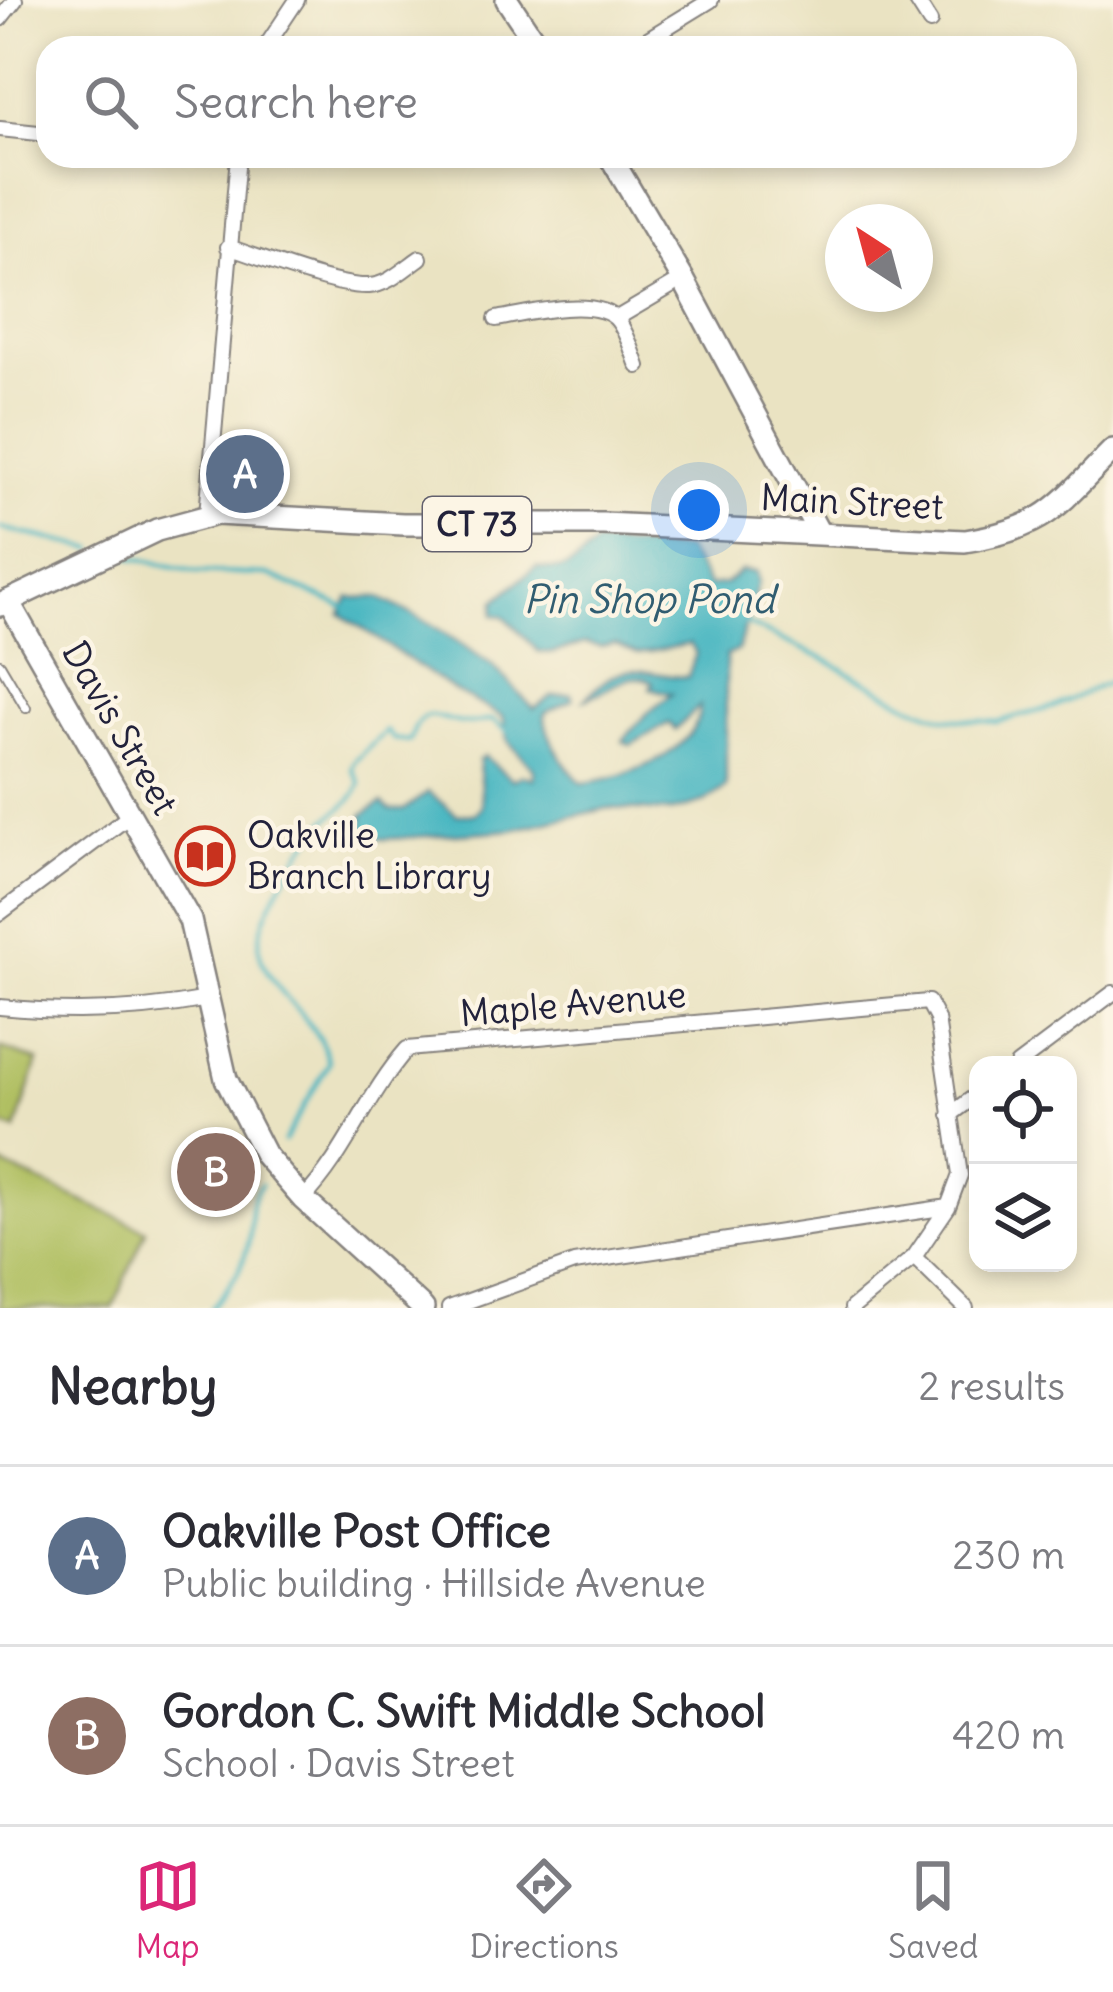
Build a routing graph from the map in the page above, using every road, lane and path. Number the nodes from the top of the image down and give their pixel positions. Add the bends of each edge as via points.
1 (16, 0) edge
2 (297, 0) edge
3 (507, 0) edge
4 (711, 0) edge
5 (916, 0) edge
6 (0, 19) edge
7 (930, 22) dead end
8 (273, 36) edge
9 (531, 36) edge
10 (652, 36) edge
11 (0, 129) edge
12 (36, 133) edge
13 (237, 168) edge
14 (617, 168) edge
15 (228, 247) junction
16 (420, 258) dead end
17 (683, 279) junction
18 (617, 318) junction
19 (496, 319) dead end
20 (638, 366) dead end
21 (1113, 451) edge
22 (207, 515) junction
23 (818, 533) junction
24 (3, 598) edge
25 (0, 664) edge
26 (26, 708) dead end
27 (133, 814) junction
28 (0, 890) edge
29 (6, 908) edge
30 (1113, 993) edge
31 (208, 999) junction
32 (0, 1006) edge
33 (1029, 1056) edge
34 (969, 1101) edge
35 (950, 1115) junction
36 (303, 1199) junction
37 (948, 1208) junction
38 (914, 1257) junction
39 (423, 1308) edge
40 (448, 1308) edge
41 (852, 1308) edge
42 (966, 1308) edge

1 - 6 street
2 - 8 street
3 - 9 main road
4 - 10 street
5 - 7 street
11 - 12 street
13 - 15 street
14 - 17 main road
15 - 16 street via 369,286
15 - 22 street
17 - 18 street
17 - 23 main road
18 - 19 street via 589,308
18 - 20 street
21 - 23 main road, Main Street / CT 73 via 1053,510 1009,534 964,541
22 - 23 main road, Main Street / CT 73
22 - 24 main road, Main Street / CT 73
24 - 27 main road, Davis Street
25 - 26 lane
27 - 29 street
27 - 31 main road, Davis Street via 190,920
28 - 29 street
30 - 33 street
31 - 32 street via 76,1011
31 - 36 main road, Davis Street via 226,1079 266,1155
34 - 35 street
35 - 36 street, Maple Avenue via 938,1019 928,1002 407,1049 381,1079 332,1169
35 - 37 street via 960,1174
36 - 39 main road, Davis Street
37 - 38 street
37 - 40 street via 574,1263
38 - 41 street
38 - 42 street

